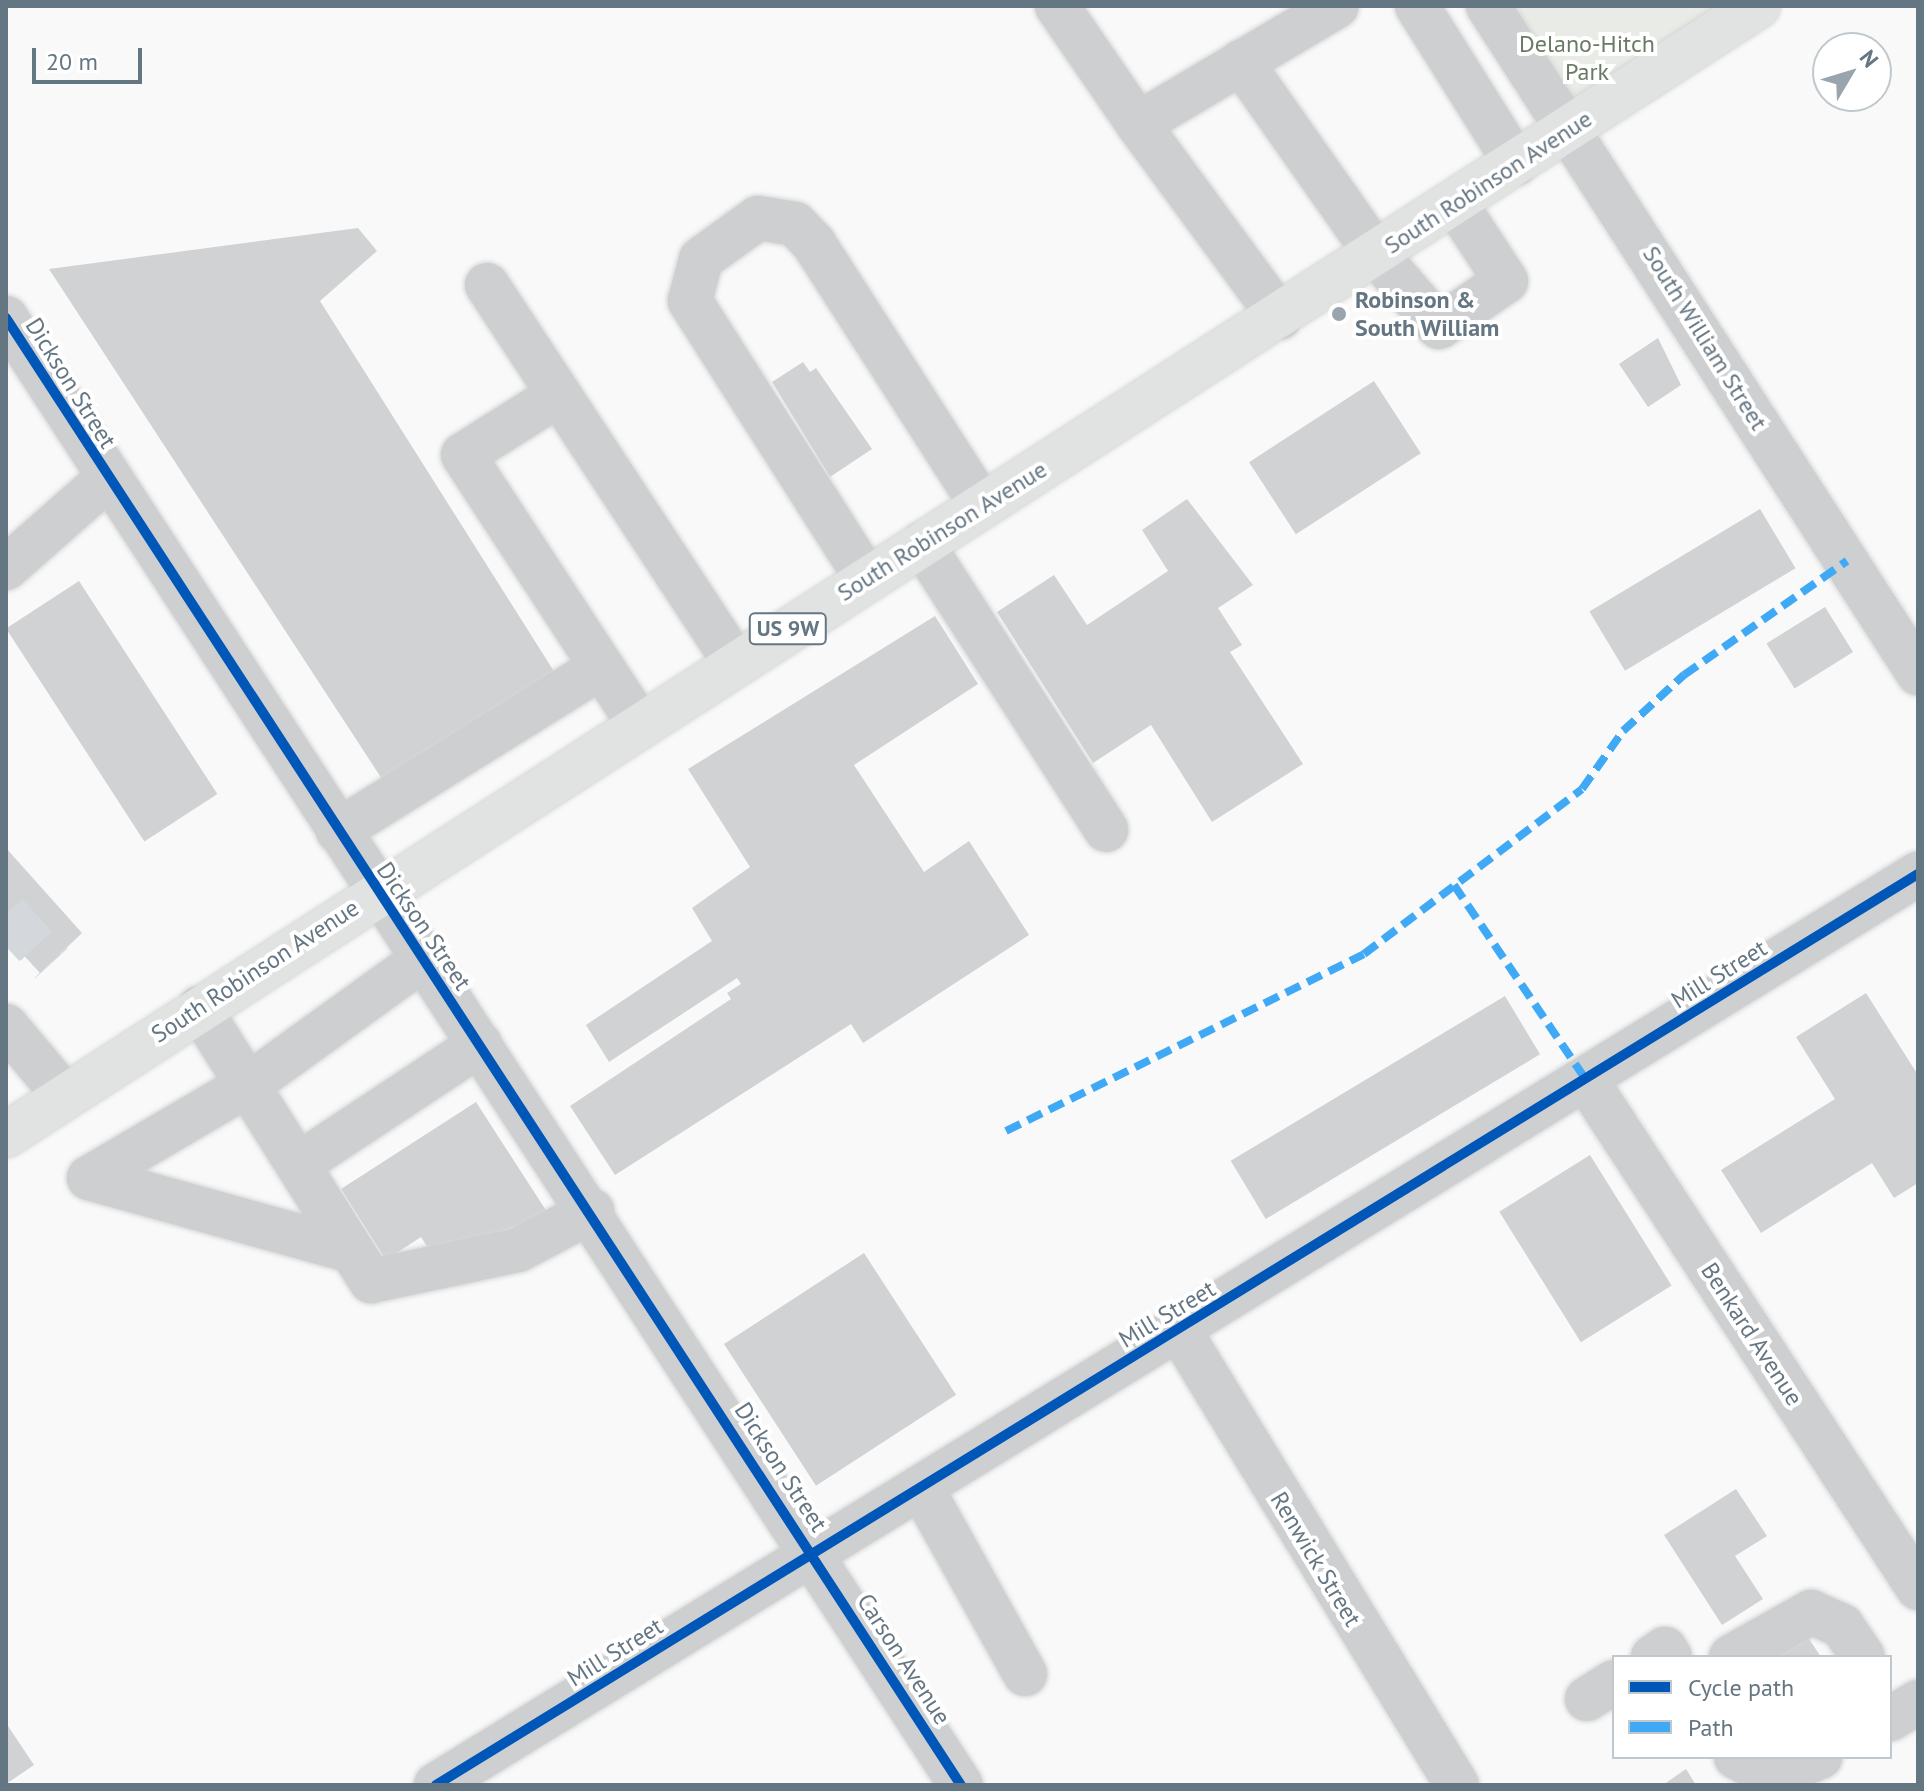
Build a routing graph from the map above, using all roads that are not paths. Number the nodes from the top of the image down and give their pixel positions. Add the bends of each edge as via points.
1 (1057, 6) edge
2 (1337, 6) edge
3 (1417, 6) edge
4 (1488, 6) edge
5 (1758, 6) edge
6 (1241, 62) junction
7 (1138, 124) junction
8 (1572, 129) junction
9 (1516, 164) junction
10 (1455, 203) junction
11 (1376, 254) junction
12 (487, 285) dead end
13 (1280, 317) junction
14 (6, 318) edge
15 (558, 395) junction
16 (107, 479) junction
17 (982, 506) junction
18 (922, 544) junction
19 (6, 568) edge
20 (867, 579) junction
21 (735, 663) junction
22 (601, 667) junction
23 (1918, 673) edge
24 (639, 724) junction
25 (1106, 830) dead end
26 (338, 831) junction
27 (1918, 874) edge
28 (377, 892) junction
29 (423, 959) junction
30 (199, 1008) junction
31 (6, 1026) edge
32 (480, 1044) junction
33 (1586, 1080) junction
34 (251, 1083) junction
35 (65, 1096) junction
36 (6, 1135) edge
37 (299, 1164) junction
38 (592, 1211) junction
39 (352, 1251) junction
40 (1179, 1330) junction
41 (921, 1487) junction
42 (813, 1554) junction
43 (1918, 1588) edge
44 (1735, 1655) edge
45 (1862, 1655) edge
46 (1025, 1674) dead end
47 (1739, 1759) edge
48 (1799, 1772) edge
49 (440, 1784) edge
50 (961, 1785) edge
51 (1457, 1785) edge

1 - 7 street
2 - 6 street
3 - 9 street
4 - 8 street, South William Street
5 - 8 highway, South Robinson Avenue / US 9W
6 - 7 street
6 - 11 street
7 - 13 street
8 - 9 highway, South Robinson Avenue / US 9W
8 - 23 street, South William Street
9 - 10 highway, South Robinson Avenue / US 9W
10 - 11 highway, South Robinson Avenue / US 9W
10 - 11 street via 1506,281 1439,327
11 - 13 highway, South Robinson Avenue / US 9W
12 - 15 street
13 - 17 highway, South Robinson Avenue / US 9W
14 - 16 street, Dickson Street
15 - 21 street
15 - 22 street via 463,455
16 - 19 street
16 - 26 street, Dickson Street
17 - 18 highway, South Robinson Avenue / US 9W
17 - 20 street via 814,244 795,224 758,218 701,259 690,301
18 - 20 highway, South Robinson Avenue / US 9W
18 - 25 street
20 - 21 highway, South Robinson Avenue / US 9W
21 - 24 highway, South Robinson Avenue / US 9W
22 - 24 street
22 - 26 street
24 - 28 highway, South Robinson Avenue / US 9W
26 - 28 street, Dickson Street
27 - 33 street, Mill Street
28 - 29 street, Dickson Street
28 - 30 highway, South Robinson Avenue / US 9W
29 - 32 street, Dickson Street
29 - 34 street
30 - 34 street
30 - 35 highway, South Robinson Avenue / US 9W
31 - 35 street
32 - 37 street
32 - 38 street, Dickson Street
33 - 40 street, Mill Street
33 - 43 street, Benkard Avenue
34 - 37 street
34 - 39 street via 89,1178
35 - 36 highway, South Robinson Avenue / US 9W
37 - 39 street
38 - 39 street via 518,1250 371,1281
38 - 42 street, Dickson Street
40 - 41 street, Mill Street
40 - 51 street, Renwick Street
41 - 42 street, Mill Street
41 - 46 street
42 - 49 street, Mill Street
42 - 50 street, Carson Avenue
44 - 45 street via 1811,1612 1842,1626
47 - 48 street via 1759,1773

